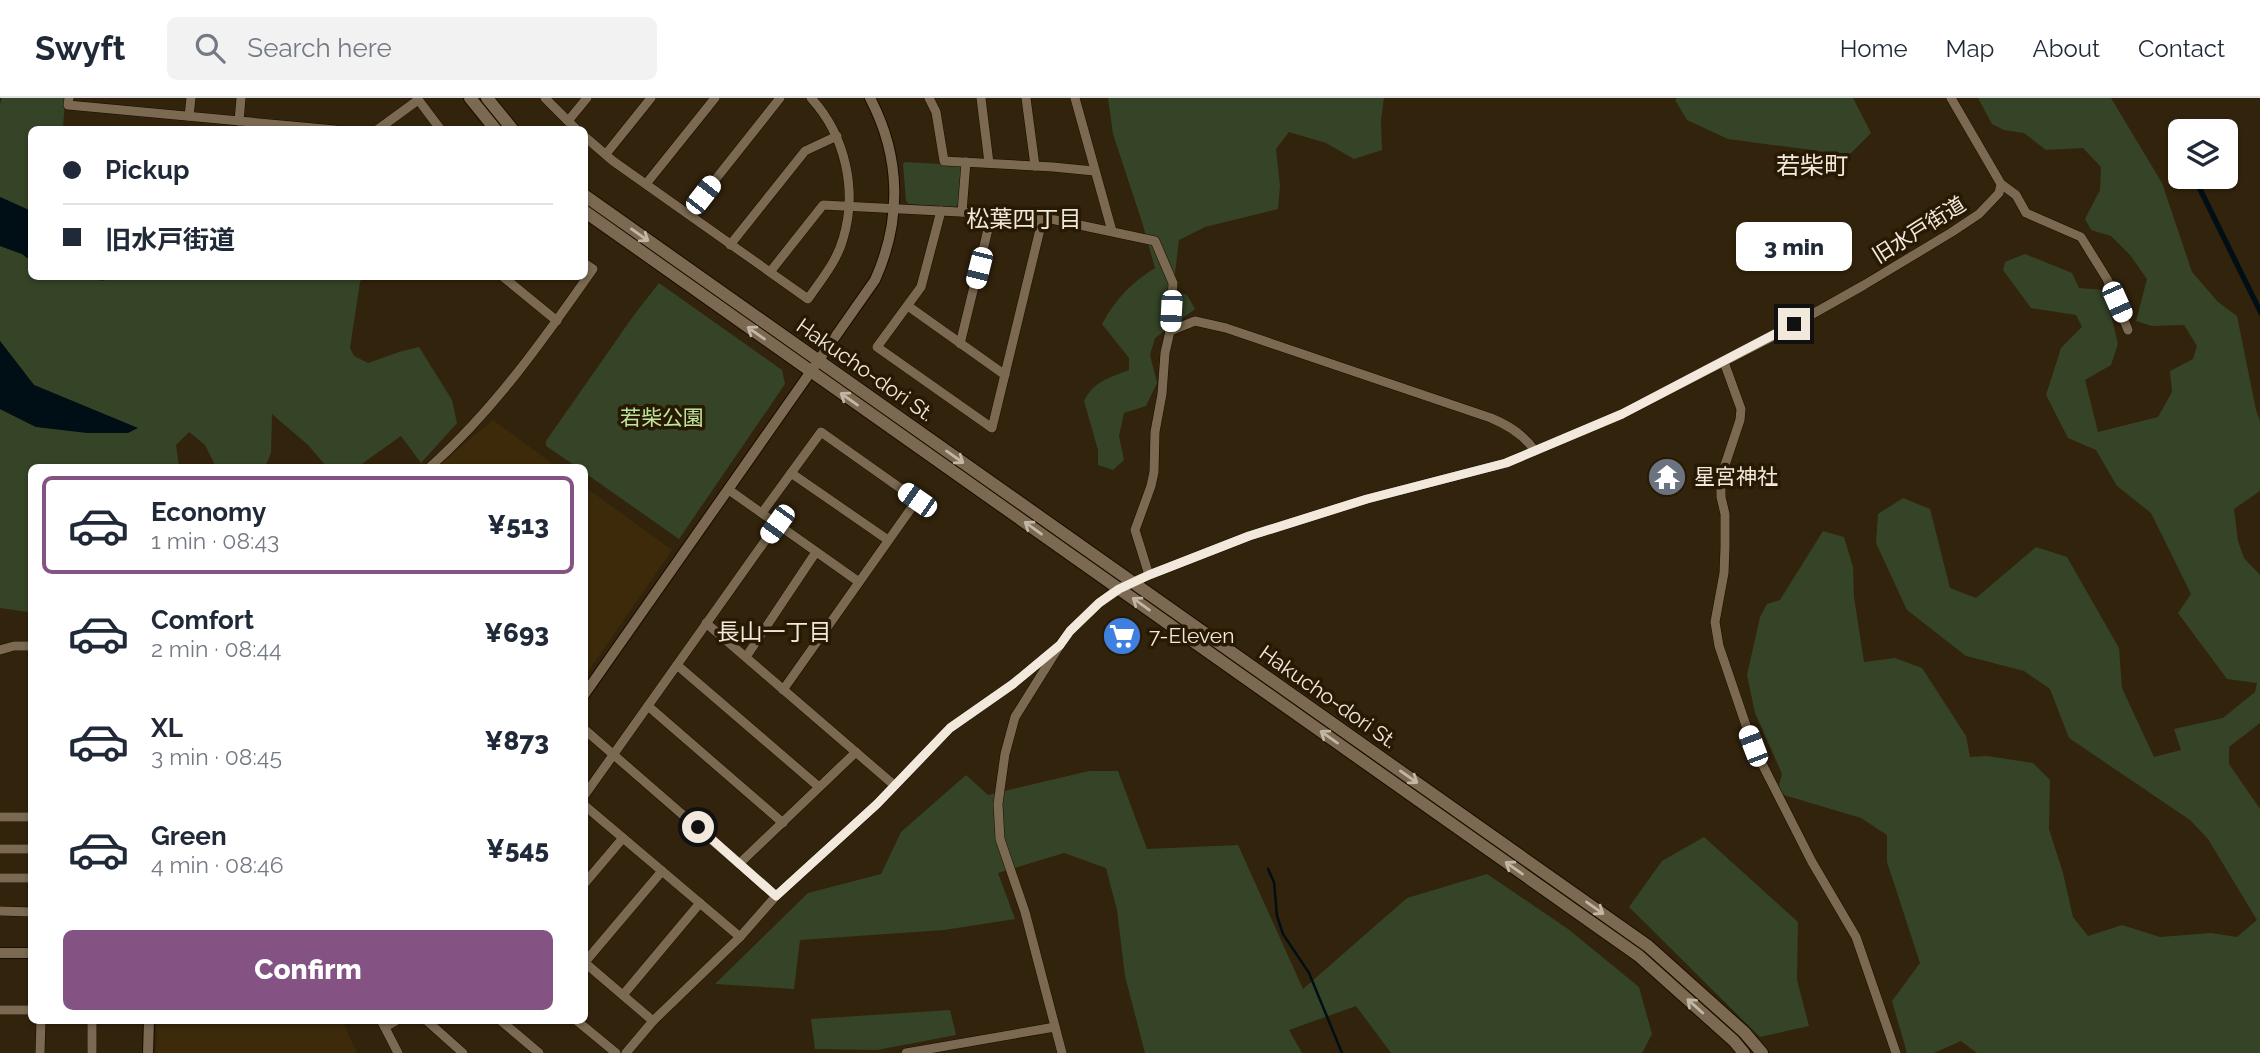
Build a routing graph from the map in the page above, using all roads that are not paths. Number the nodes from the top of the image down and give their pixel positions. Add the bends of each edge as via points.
1 (69, 98) edge
2 (191, 98) edge
3 (242, 98) edge
4 (470, 98) edge
5 (487, 98) edge
6 (545, 98) edge
7 (587, 98) edge
8 (651, 98) edge
9 (715, 98) edge
10 (780, 98) edge
11 (811, 98) edge
12 (870, 98) edge
13 (929, 98) edge
14 (981, 98) edge
15 (1026, 98) edge
16 (1075, 98) edge
17 (1951, 98) edge
18 (418, 99) edge
19 (190, 116) junction
20 (239, 121) junction
21 (568, 121) junction
22 (292, 126) edge
23 (382, 126) edge
24 (439, 126) edge
25 (493, 126) edge
26 (510, 126) edge
27 (573, 126) edge
28 (836, 136) junction
29 (588, 139) edge
30 (606, 154) junction
31 (966, 162) junction
32 (989, 163) junction
33 (1035, 166) junction
34 (1094, 171) junction
35 (646, 184) junction
36 (2001, 184) junction
37 (588, 198) edge
38 (850, 205) junction
39 (895, 208) junction
40 (941, 211) junction
41 (962, 212) junction
42 (992, 213) junction
43 (588, 214) edge
44 (688, 214) junction
45 (1043, 217) junction
46 (1112, 231) junction
47 (730, 245) junction
48 (769, 272) junction
49 (507, 280) edge
50 (585, 280) edge
51 (908, 306) junction
52 (557, 321) junction
53 (2128, 330) dead end
54 (1170, 331) junction
55 (960, 344) junction
56 (820, 361) junction
57 (1724, 362) junction
58 (811, 373) junction
59 (1004, 375) junction
60 (1535, 451) junction
61 (433, 464) edge
62 (791, 472) junction
63 (729, 490) junction
64 (762, 513) junction
65 (777, 524) junction
66 (888, 540) junction
67 (816, 552) junction
68 (1149, 575) junction
69 (859, 582) junction
70 (1133, 582) junction
71 (1119, 589) junction
72 (706, 623) junction
73 (1060, 645) junction
74 (28, 646) edge
75 (0, 650) edge
76 (746, 657) junction
77 (677, 665) junction
78 (588, 689) edge
79 (783, 690) junction
80 (648, 706) junction
81 (588, 732) edge
82 (856, 752) junction
83 (614, 753) junction
84 (894, 785) junction
85 (819, 788) junction
86 (588, 790) edge
87 (588, 808) edge
88 (0, 817) edge
89 (28, 817) edge
90 (783, 823) junction
91 (623, 838) junction
92 (0, 849) edge
93 (28, 849) edge
94 (739, 864) junction
95 (662, 871) junction
96 (0, 878) edge
97 (28, 878) edge
98 (588, 879) edge
99 (776, 896) junction
100 (700, 903) junction
101 (0, 911) edge
102 (28, 912) edge
103 (740, 937) junction
104 (0, 953) edge
105 (28, 953) edge
106 (588, 958) edge
107 (588, 965) edge
108 (623, 995) junction
109 (0, 1010) edge
110 (28, 1010) edge
111 (653, 1021) junction
112 (41, 1024) edge
113 (92, 1024) edge
114 (149, 1024) edge
115 (383, 1024) edge
116 (430, 1024) edge
117 (505, 1024) edge
118 (581, 1024) edge
119 (1055, 1027) junction
120 (40, 1053) edge
121 (92, 1053) edge
122 (148, 1053) edge
123 (398, 1053) edge
124 (463, 1053) edge
125 (539, 1053) edge
126 (615, 1053) edge
127 (626, 1053) edge
128 (906, 1053) edge
129 (1062, 1053) edge
130 (1744, 1053) edge
131 (1762, 1053) edge
132 (1896, 1053) edge

1 - 19 street via 68,105
2 - 19 street
3 - 20 street
4 - 25 main road
5 - 26 main road
6 - 21 street
7 - 21 street
8 - 30 street
9 - 35 street
10 - 44 street
11 - 28 street
12 - 39 street via 893,160
13 - 31 street via 936,112 944,161
14 - 32 street
15 - 33 street
16 - 34 street
17 - 36 street
18 - 23 street
18 - 24 street
19 - 20 street
20 - 22 street
21 - 27 street
28 - 38 street via 845,162
28 - 47 street via 805,151
29 - 30 street
30 - 35 street
31 - 32 street
31 - 41 street
32 - 33 street
33 - 34 street
34 - 46 street
35 - 44 street
36 - 53 street via 2016,195 2026,213 2081,237 2107,279
36 - 57 street, 旧水戸街道 via 1999,193 1979,214 1952,232
37 -> 56 main road, Hakucho-dori St.
38 - 39 street
38 - 48 street via 823,205
38 - 48 street via 844,239 808,299
39 - 40 street
39 - 56 street via 888,249 875,280
40 - 41 street
40 - 51 street via 921,287
41 - 42 street
42 - 45 street
42 - 55 street
58 -> 43 main road, Hakucho-dori St.
44 - 47 street
45 - 46 street
45 - 59 street
46 - 54 street via 1156,241 1173,283
47 - 48 street
49 - 52 street
50 - 52 street
51 - 55 street
51 - 59 street via 877,348 992,428
52 - 61 street via 489,407
54 - 60 street via 1195,321 1226,328 1491,418 1512,429
54 - 68 street via 1152,486 1135,530
55 - 59 street
56 - 58 street
56 -> 70 main road, Hakucho-dori St.
57 - 60 street, 旧水戸街道 via 1622,414
57 - 132 street via 1741,410 1721,485 1725,547 1715,622 1719,646 1753,746 1856,937
58 - 63 street
71 -> 58 main road, Hakucho-dori St.
60 - 68 street, 旧水戸街道 via 1262,532
62 - 64 street
62 - 66 street
62 - 66 street via 821,432 917,500
63 - 64 street
63 - 78 street
64 - 65 street
65 - 67 street
65 - 72 street
66 - 69 street
67 - 69 street
67 - 76 street
68 - 70 street, 旧水戸街道
69 - 79 street
70 - 71 street, 旧水戸街道
70 -> 131 main road, Hakucho-dori St. via 1648,946
71 - 73 street, 旧水戸街道 via 1099,603
130 -> 71 main road, Hakucho-dori St. via 1639,956
72 - 76 street
72 - 77 street
73 - 84 street via 950,728
73 - 119 street via 1015,717 998,804 1000,839
74 - 75 street
76 - 79 street
77 - 80 street
77 - 85 street
79 - 82 street
80 - 83 street
80 - 90 street
81 - 83 street
82 - 84 street
82 - 85 street
83 - 86 street
83 - 94 street
84 - 99 street
85 - 90 street
87 - 91 street
88 - 89 street
90 - 94 street
91 - 95 street
91 - 98 street
92 - 93 street
94 - 99 street
95 - 100 street
95 - 106 street
96 - 97 street
99 - 103 street
100 - 103 street
100 - 108 street
101 - 102 street
103 - 111 street
104 - 105 street
107 - 108 street
108 - 111 street
109 - 110 street
111 - 127 street
112 - 120 street
113 - 121 street
114 - 122 street
115 - 123 street
116 - 124 street
117 - 125 street
118 - 126 street
119 - 128 street
119 - 129 street

